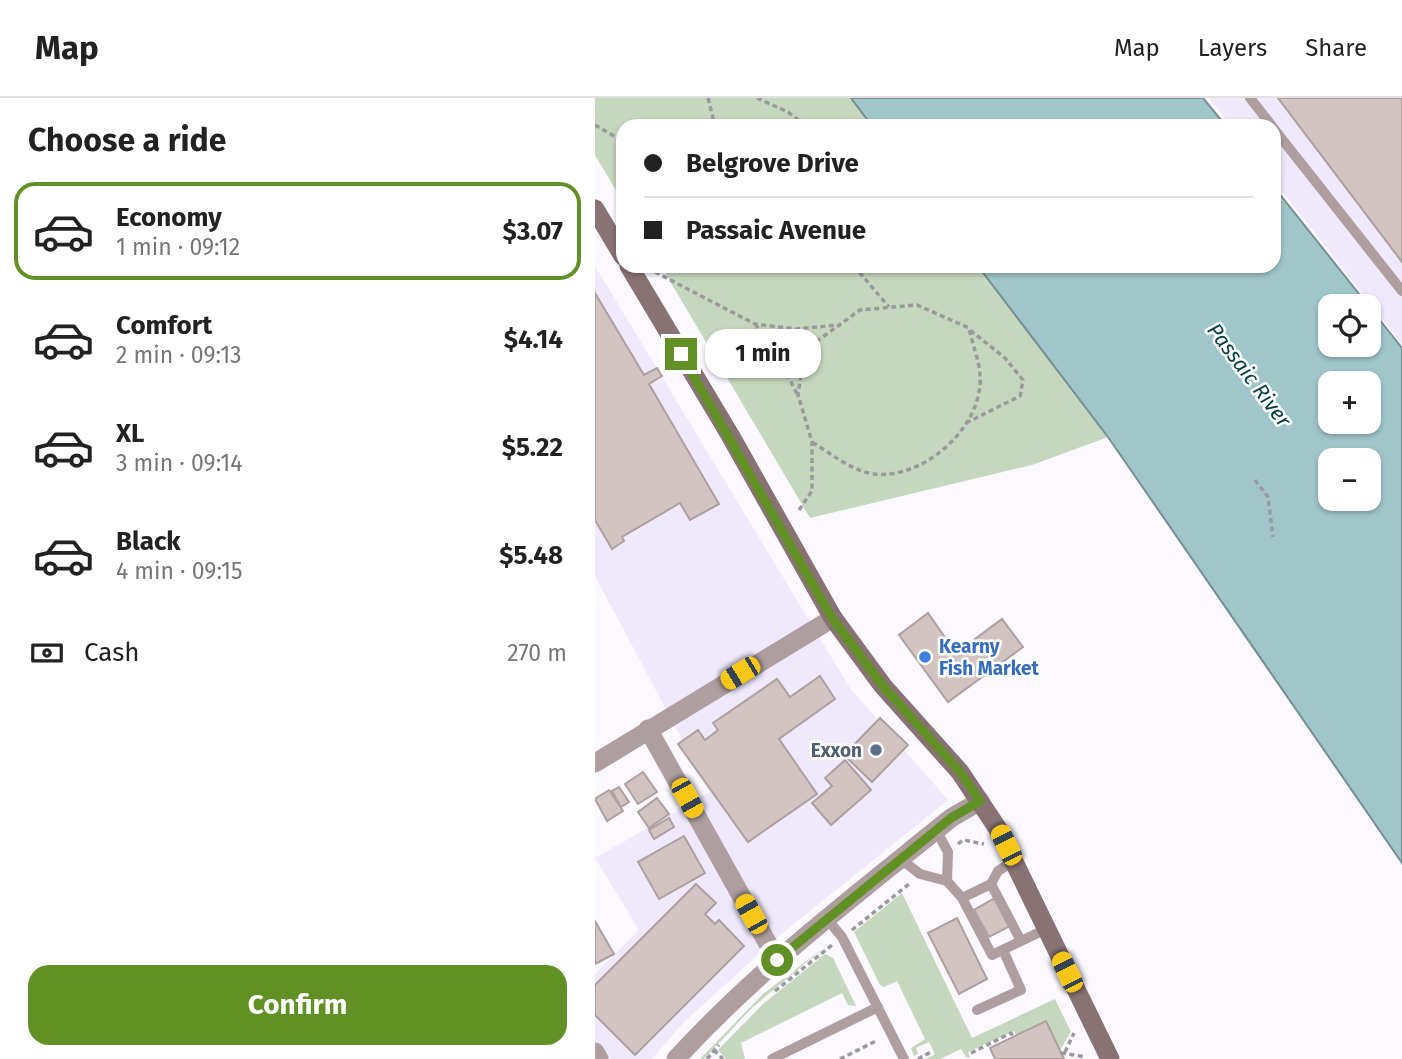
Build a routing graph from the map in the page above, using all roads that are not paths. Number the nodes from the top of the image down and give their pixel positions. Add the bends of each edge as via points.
1 (1250, 98) edge
2 (1267, 119) edge
3 (1281, 137) edge
4 (595, 209) edge
5 (616, 244) edge
6 (633, 273) edge
7 (1402, 291) edge
8 (832, 618) junction
9 (648, 729) junction
10 (595, 763) edge
11 (980, 801) junction
12 (936, 830) junction
13 (902, 860) junction
14 (1006, 866) junction
15 (947, 881) junction
16 (991, 884) junction
17 (962, 898) junction
18 (827, 919) junction
19 (1046, 929) junction
20 (1021, 941) junction
21 (1003, 950) junction
22 (777, 960) junction
23 (879, 1007) junction
24 (978, 1010) dead end
25 (595, 1052) edge
26 (599, 1059) edge
27 (676, 1059) edge
28 (772, 1059) edge
29 (904, 1059) edge
30 (1110, 1059) edge

1 - 2 lane
3 - 7 lane
4 - 5 main road
6 - 8 main road
8 - 9 street
8 - 11 main road
9 - 10 street
9 - 22 street
11 - 12 street
11 - 14 main road
12 - 13 street
12 - 15 lane via 948,852
13 - 15 lane via 919,874
13 - 18 street
14 - 16 lane
14 - 19 main road
15 - 17 lane
16 - 17 lane
16 - 20 lane
17 - 21 lane via 992,955
18 - 22 street
18 - 23 lane via 842,937
19 - 20 lane
19 - 30 main road
20 - 21 lane
21 - 24 lane via 1021,990
22 - 27 street
23 - 28 lane
23 - 29 lane
25 - 26 street

